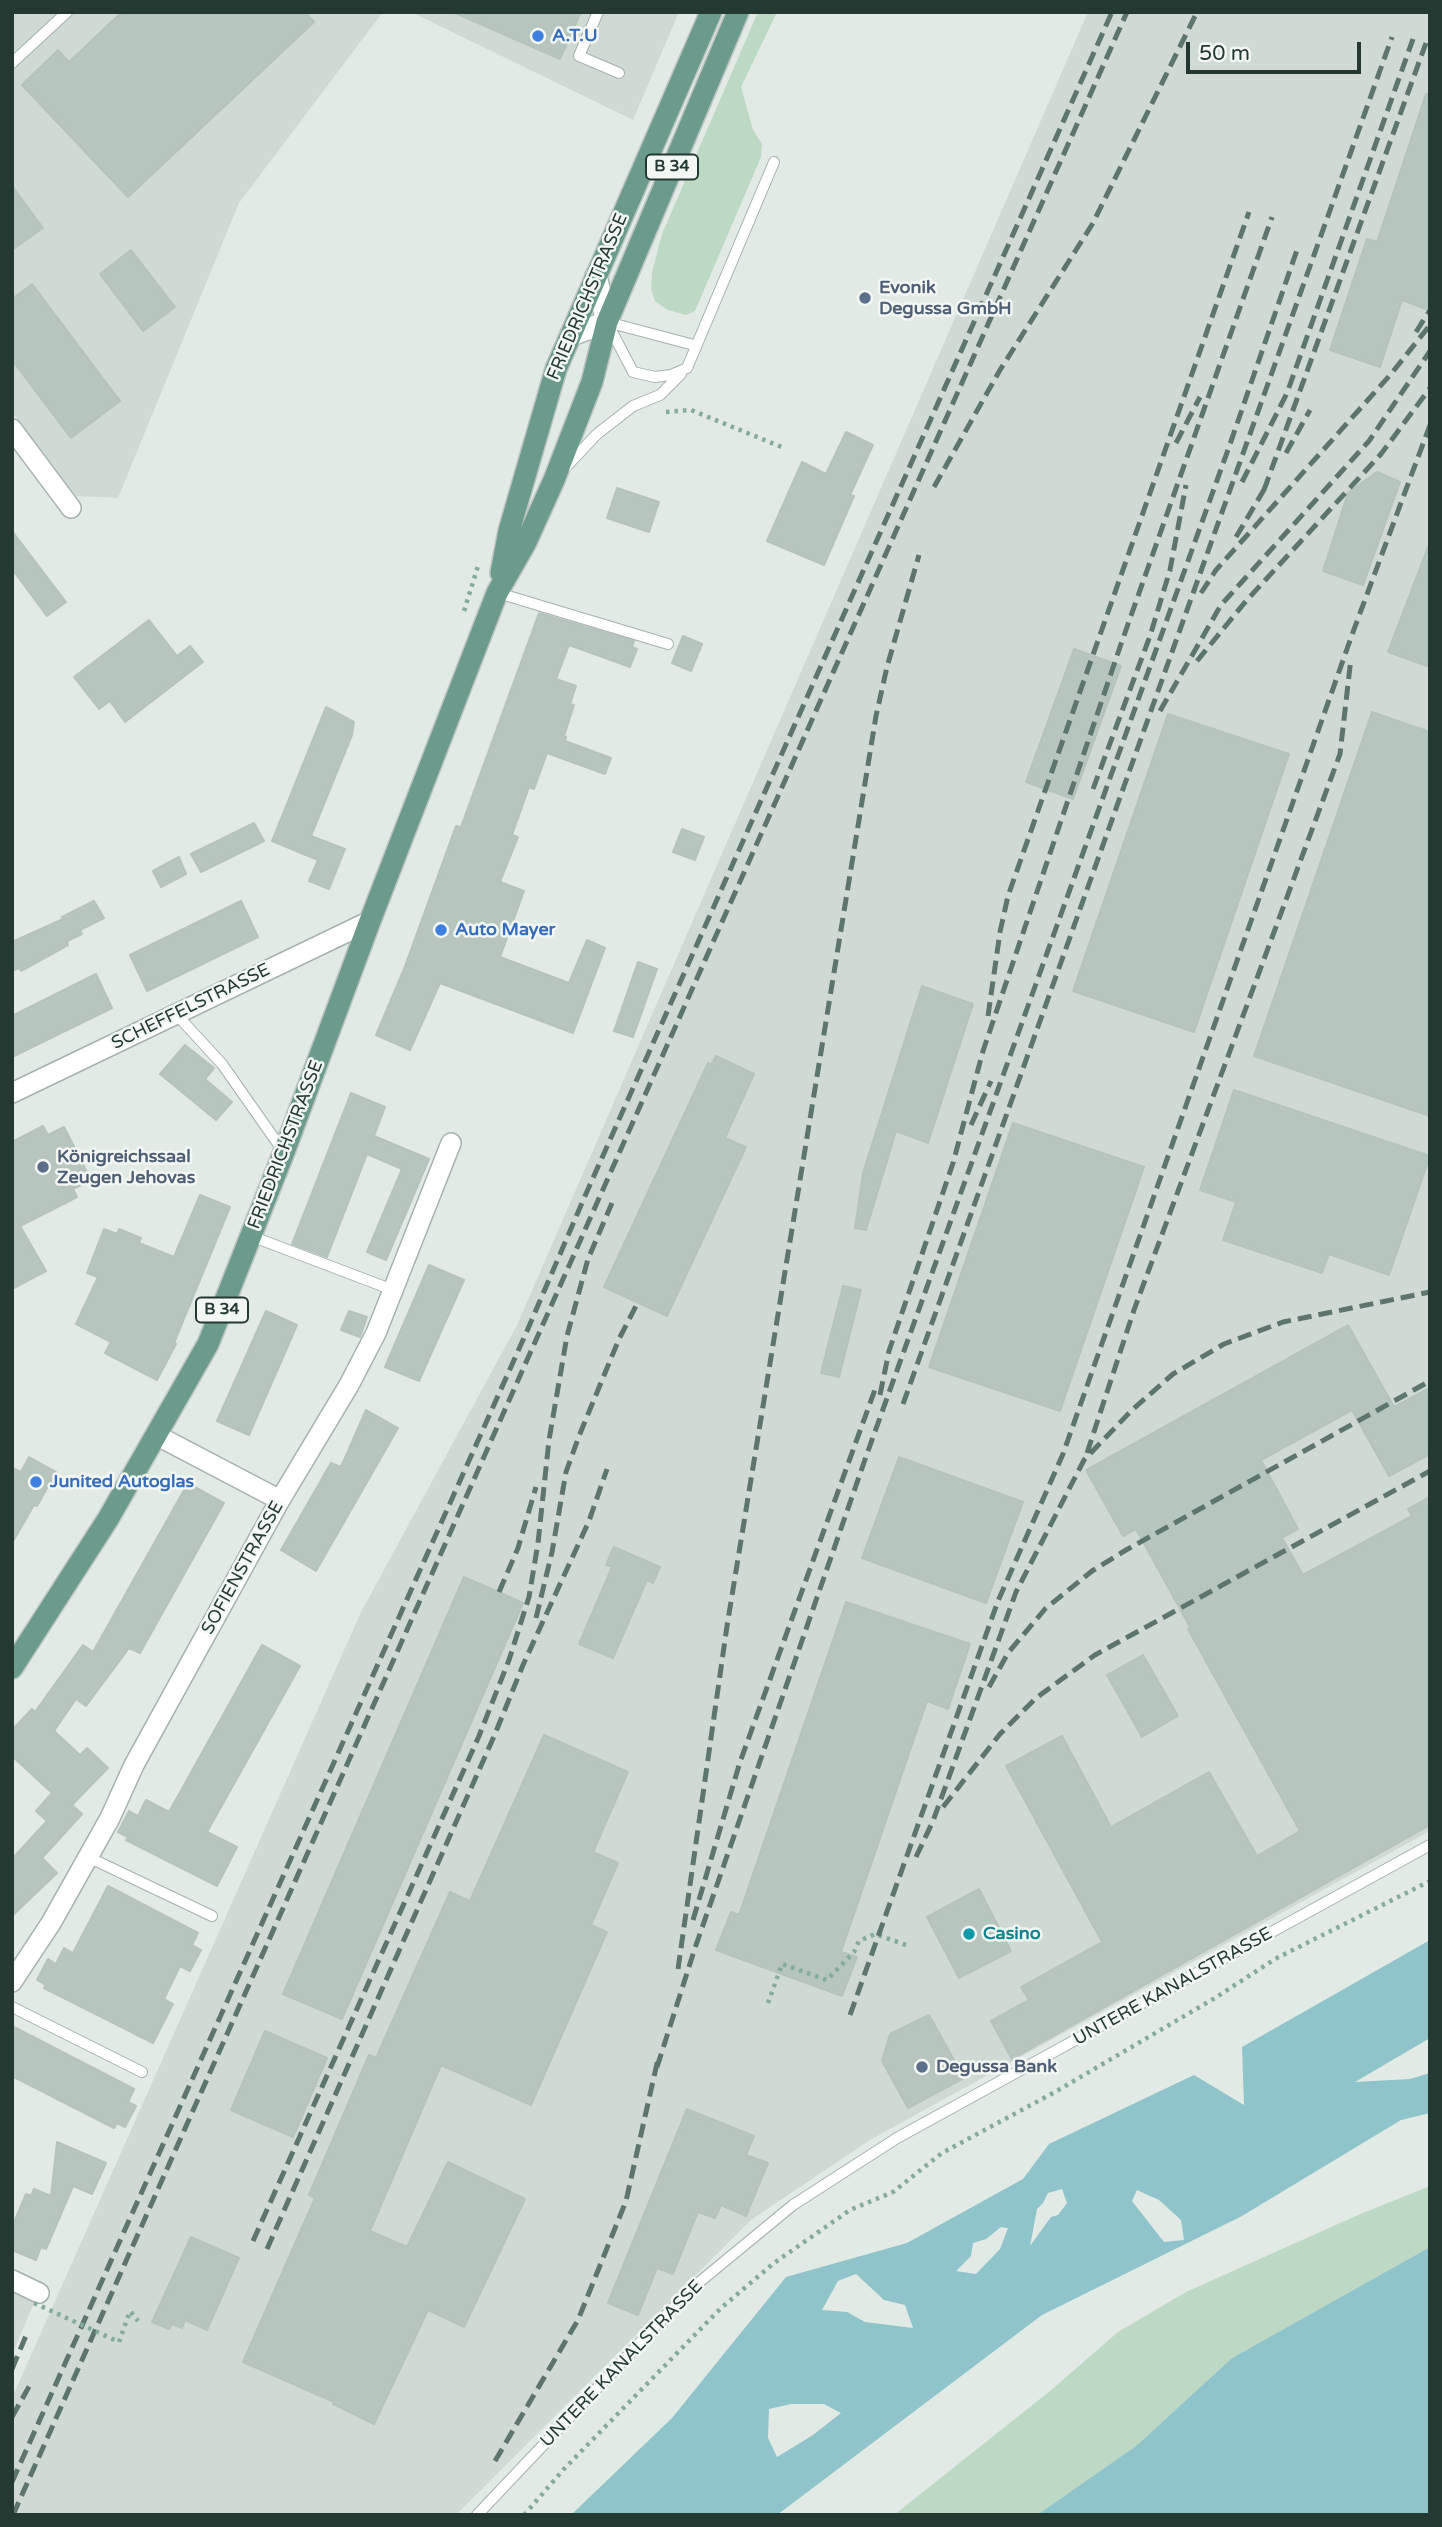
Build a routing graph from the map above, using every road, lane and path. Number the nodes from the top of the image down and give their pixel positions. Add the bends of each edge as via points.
1 (67, 12) edge
2 (598, 12) edge
3 (711, 12) edge
4 (738, 12) edge
5 (12, 63) edge
6 (619, 73) dead end
7 (774, 162) dead end
8 (596, 276) junction
9 (607, 322) junction
10 (571, 335) junction
11 (694, 345) junction
12 (687, 368) junction
13 (12, 429) edge
14 (554, 480) junction
15 (71, 508) dead end
16 (497, 593) junction
17 (668, 644) dead end
18 (370, 921) junction
19 (176, 1014) junction
20 (12, 1093) edge
21 (451, 1143) dead end
22 (284, 1152) junction
23 (251, 1236) junction
24 (393, 1290) junction
25 (156, 1435) junction
26 (280, 1500) junction
27 (12, 1668) edge
28 (1430, 1845) edge
29 (88, 1857) junction
30 (1430, 1881) edge
31 (212, 1916) dead end
32 (909, 1946) dead end
33 (12, 1982) edge
34 (768, 2003) dead end
35 (12, 2007) edge
36 (142, 2072) dead end
37 (12, 2280) edge
38 (37, 2298) joint
39 (138, 2321) dead end
40 (477, 2515) edge
41 (524, 2515) edge

1 - 5 lane
2 - 6 lane via 579,55
3 - 8 main road, FRIEDRICHSTRASSE / B 34
4 - 9 main road, B 34
7 - 11 lane
8 - 9 main road
8 - 10 main road, FRIEDRICHSTRASSE / B 34
9 - 10 main road
9 - 11 lane
9 - 12 lane via 633,372 663,376
9 - 14 main road, FRIEDRICHSTRASSE / B 34 via 592,382
10 - 16 main road, FRIEDRICHSTRASSE / B 34 via 556,369 516,506
11 - 12 lane
12 - 14 lane via 660,395 633,406 597,434
13 - 15 street
14 - 16 main road, FRIEDRICHSTRASSE / B 34
16 - 17 lane
16 - 18 main road, FRIEDRICHSTRASSE / B 34
18 - 19 street, SCHEFFELSTRASSE
18 - 22 main road, FRIEDRICHSTRASSE / B 34
19 - 20 street, SCHEFFELSTRASSE
19 - 22 lane via 222,1064
21 - 24 street, SOFIENSTRASSE
22 - 23 main road, FRIEDRICHSTRASSE / B 34
23 - 24 lane
23 - 25 main road, FRIEDRICHSTRASSE / B 34 via 208,1344
24 - 26 street, SOFIENSTRASSE via 349,1385
25 - 26 street
25 - 27 main road, FRIEDRICHSTRASSE / B 34
26 - 29 street, SOFIENSTRASSE
28 - 40 lane, UNTERE KANALSTRASSE via 897,2138 793,2205 691,2289
29 - 31 lane
29 - 33 street, SOFIENSTRASSE
30 - 41 path via 1275,1959 1055,2092 942,2153 893,2192 850,2210 774,2263 721,2308
32 - 34 path via 875,1934 859,1941 827,1980 782,1964
35 - 36 lane
37 - 38 street
38 - 39 path, bridge via 119,2342 130,2311

